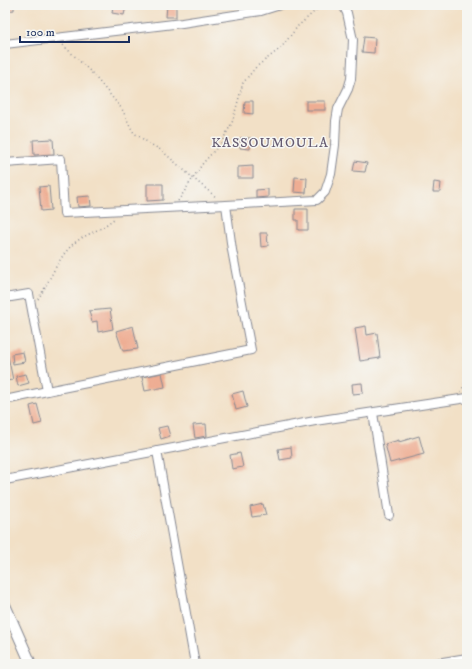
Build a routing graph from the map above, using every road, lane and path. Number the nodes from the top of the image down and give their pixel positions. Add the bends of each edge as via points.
1 (280, 5) edge
2 (322, 5) edge
3 (343, 5) edge
4 (55, 38) junction
5 (5, 44) edge
6 (5, 162) edge
7 (193, 178) junction
8 (226, 205) junction
9 (173, 208) junction
10 (125, 210) junction
11 (5, 298) edge
12 (32, 310) junction
13 (467, 378) edge
14 (47, 390) junction
15 (467, 398) edge
16 (5, 400) edge
17 (458, 400) junction
18 (373, 413) junction
19 (157, 451) junction
20 (5, 480) edge
21 (389, 515) dead end
22 (5, 605) edge
23 (467, 659) edge
24 (31, 664) edge
25 (195, 664) edge
26 (431, 664) edge

1 - 4 street via 261,11 190,22
2 - 7 path via 298,26 281,48 256,67 243,83 232,123 221,143
3 - 8 street via 353,40 351,79 338,109 334,156 325,192 317,200
4 - 5 street
4 - 7 path via 99,81 122,108 134,133 161,150
6 - 10 street via 61,159 64,213
7 - 8 path
7 - 9 path
8 - 9 street
8 - 14 street via 232,250 252,350
9 - 10 street
10 - 12 path via 100,229 77,241 67,251
11 - 12 street via 29,294
12 - 14 street
13 - 17 path
14 - 16 street
15 - 17 street
17 - 18 street
18 - 19 street
18 - 21 street
19 - 20 street
19 - 25 street
22 - 24 main road
23 - 26 street

